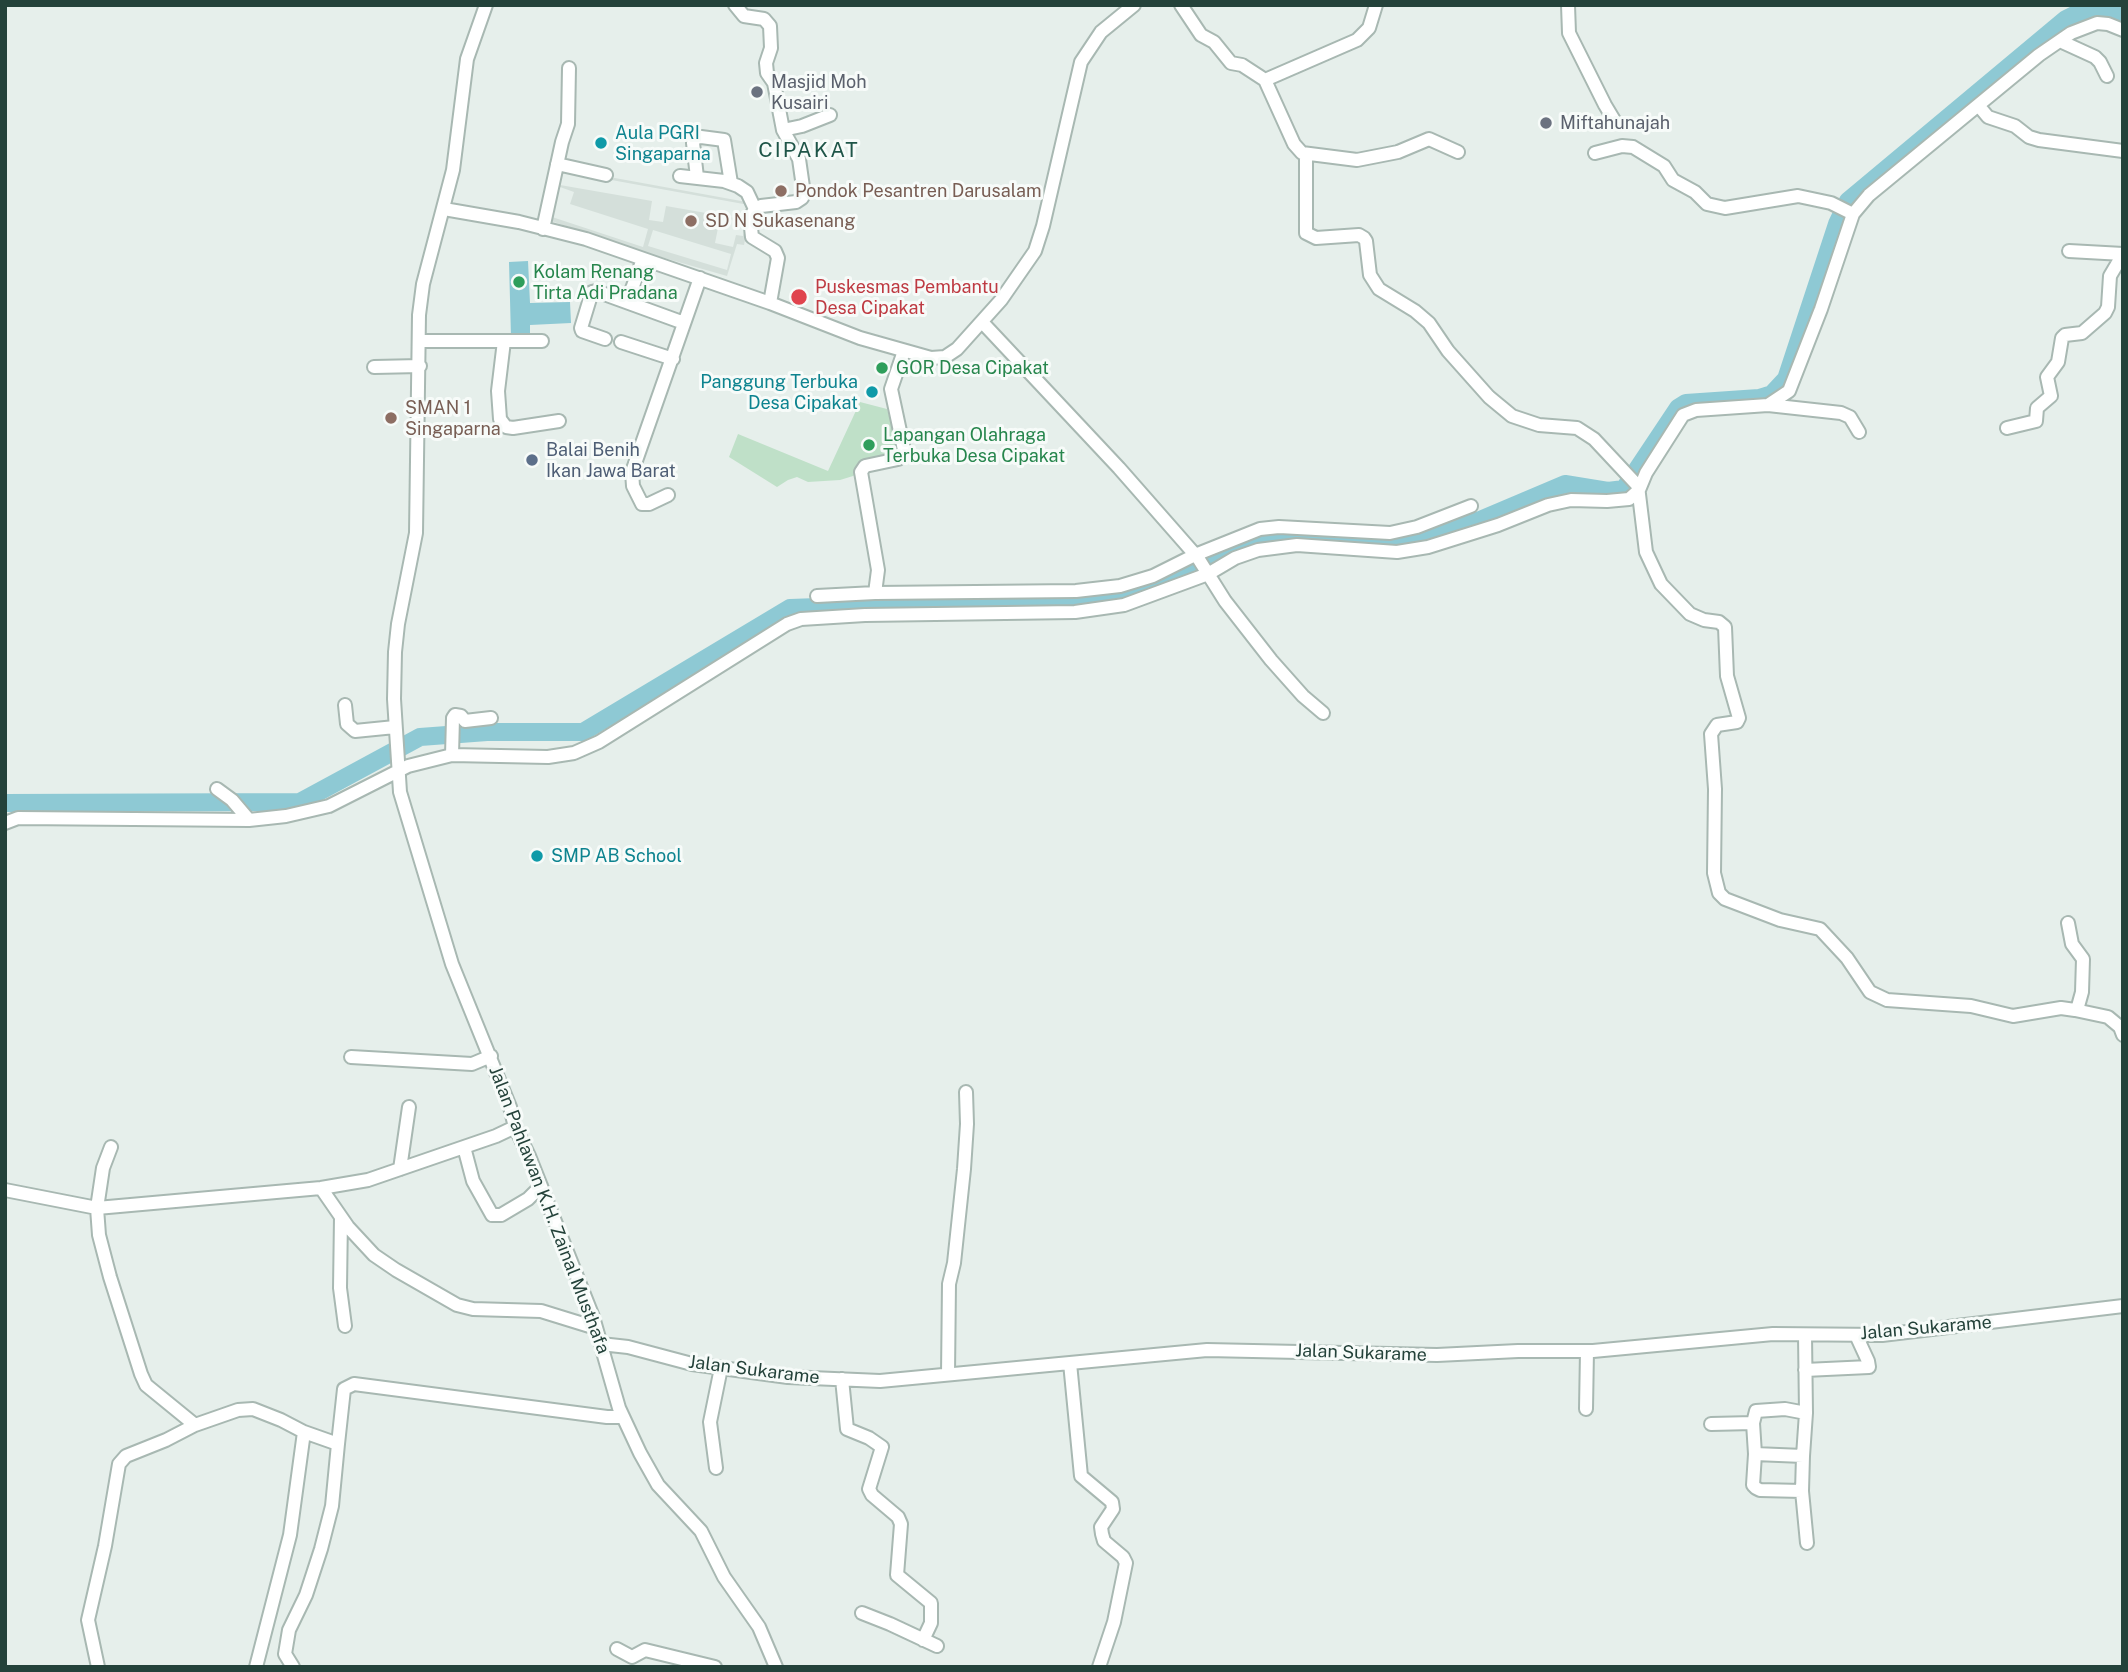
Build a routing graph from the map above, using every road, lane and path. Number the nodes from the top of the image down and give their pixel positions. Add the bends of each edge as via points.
1 (486, 5) edge
2 (735, 5) edge
3 (1134, 5) edge
4 (1181, 5) edge
5 (1376, 5) edge
6 (1568, 5) edge
7 (2123, 30) edge
8 (2060, 41) junction
9 (569, 68) dead end
10 (2107, 76) dead end
11 (1265, 80) junction
12 (1978, 105) junction
13 (830, 116) dead end
14 (1614, 120) dead end
15 (783, 130) junction
16 (2123, 151) edge
17 (1458, 152) dead end
18 (1595, 153) dead end
19 (1306, 154) junction
20 (557, 164) junction
21 (606, 175) dead end
22 (680, 176) dead end
23 (697, 177) junction
24 (731, 183) junction
25 (444, 209) junction
26 (755, 209) junction
27 (1847, 211) junction
28 (543, 229) junction
29 (2069, 251) dead end
30 (2123, 254) edge
31 (643, 259) junction
32 (700, 278) junction
33 (627, 302) junction
34 (770, 303) junction
35 (982, 321) junction
36 (684, 323) junction
37 (605, 339) dead end
38 (419, 341) junction
39 (504, 341) junction
40 (542, 341) dead end
41 (621, 342) dead end
42 (904, 351) junction
43 (673, 359) junction
44 (419, 366) junction
45 (374, 367) dead end
46 (1768, 405) junction
47 (559, 421) dead end
48 (2007, 428) dead end
49 (1859, 432) dead end
50 (1634, 484) junction
51 (668, 495) dead end
52 (1471, 506) dead end
53 (1202, 564) junction
54 (867, 594) junction
55 (817, 596) dead end
56 (864, 613) junction
57 (345, 705) dead end
58 (1323, 713) dead end
59 (491, 718) dead end
60 (396, 731) junction
61 (452, 748) junction
62 (398, 768) junction
63 (216, 789) dead end
64 (246, 816) junction
65 (5, 823) edge
66 (2068, 923) dead end
67 (2077, 1010) junction
68 (2123, 1035) edge
69 (491, 1056) junction
70 (351, 1057) dead end
71 (966, 1092) dead end
72 (409, 1107) dead end
73 (514, 1127) junction
74 (111, 1147) dead end
75 (464, 1147) junction
76 (400, 1169) junction
77 (541, 1186) junction
78 (321, 1188) junction
79 (5, 1190) edge
80 (97, 1208) junction
81 (341, 1217) junction
82 (2123, 1306) edge
83 (345, 1326) dead end
84 (597, 1328) junction
85 (1805, 1335) junction
86 (1856, 1335) junction
87 (601, 1344) junction
88 (1587, 1351) junction
89 (1070, 1363) junction
90 (721, 1368) junction
91 (1805, 1370) junction
92 (948, 1374) junction
93 (842, 1379) junction
94 (1586, 1409) dead end
95 (1806, 1413) junction
96 (623, 1417) junction
97 (1752, 1423) junction
98 (1711, 1424) dead end
99 (195, 1425) junction
100 (304, 1432) junction
101 (338, 1444) junction
102 (1755, 1454) junction
103 (1803, 1456) junction
104 (716, 1468) dead end
105 (1802, 1491) junction
106 (1807, 1542) dead end
107 (862, 1614) dead end
108 (923, 1640) junction
109 (937, 1646) dead end
110 (617, 1649) dead end
111 (98, 1667) edge
112 (256, 1667) edge
113 (293, 1667) edge
114 (715, 1667) edge
115 (776, 1667) edge
116 (1099, 1667) edge

1 - 25 street, Jalan Pahlawan K.H. Zainal Musthafa via 467,59
2 - 15 street via 744,16 764,19 771,26 767,73 774,83
3 - 35 street via 1101,32 1081,62 1035,251
4 - 11 street via 1201,35 1214,42 1229,61
5 - 11 street via 1369,28 1357,40
6 - 14 street via 1569,33
7 - 8 street via 2097,23
8 - 10 street via 2095,57
8 - 12 street
9 - 20 street via 568,124
11 - 19 street via 1294,144
12 - 16 street via 1988,117 2029,137
12 - 27 street
13 - 15 street
15 - 26 street via 799,159 804,194 796,202
17 - 19 street via 1429,139 1398,152 1357,160
18 - 27 street via 1633,147 1664,166 1673,180 1707,204 1725,208 1798,197
19 - 50 street via 1306,233 1364,238 1370,275 1379,289 1429,323 1489,397 1512,416 1539,425 1577,428 1594,439
20 - 21 street
20 - 28 street
22 - 23 street
23 - 24 street
23 - 24 street via 695,138 724,140
24 - 26 street via 747,192
25 - 28 street
25 - 38 street, Jalan Pahlawan K.H. Zainal Musthafa via 423,284
26 - 34 street via 750,218 752,237 775,251 778,258
27 - 46 street via 1794,382 1782,398
28 - 31 street
29 - 30 street
30 - 48 street via 2110,276 2105,313 2082,333 2062,338 2058,362 2047,377 2050,396 2038,408 2036,421
31 - 32 street
31 - 33 street
32 - 34 street
32 - 36 street
33 - 36 street
33 - 37 street via 592,292 580,328
34 - 42 street
35 - 42 street via 945,357
35 - 53 street
36 - 43 street
38 - 39 street
38 - 44 street, Jalan Pahlawan K.H. Zainal Musthafa
39 - 40 street
39 - 47 street via 500,419 513,428
41 - 43 street
42 - 54 street via 891,389 904,450 898,459 865,466 861,472 878,570
43 - 51 street via 632,472 642,504
44 - 45 street
44 - 60 street, Jalan Pahlawan K.H. Zainal Musthafa via 416,533 395,653
46 - 49 street via 1841,413 1850,417
46 - 50 street via 1696,410 1684,415
50 - 53 street via 1629,499 1548,505 1428,547 1373,552 1297,545
50 - 67 street via 1646,552 1661,583 1690,614 1725,627 1727,676 1739,718 1717,725 1711,734 1718,893 1780,920 1820,929 1870,992 1887,1000 1972,1006 2013,1016
52 - 53 street via 1390,533 1260,529
53 - 54 street via 1120,586 1076,591
53 - 56 street via 1124,605 1075,612
53 - 58 street via 1271,660
54 - 55 street
54 - 56 street
56 - 61 street via 787,624 573,753 548,757
57 - 60 street via 347,724 355,731
59 - 61 street via 465,721 455,716
60 - 62 street, Jalan Pahlawan K.H. Zainal Musthafa
61 - 62 street
62 - 64 street via 328,806 286,816
62 - 69 street, Jalan Pahlawan K.H. Zainal Musthafa via 405,814 452,964
63 - 64 street
64 - 65 street via 18,818
66 - 67 street via 2072,943 2083,959
67 - 68 street via 2108,1017
69 - 70 street via 471,1064
69 - 73 street, Jalan Pahlawan K.H. Zainal Musthafa
71 - 92 street via 964,1169 949,1284
72 - 76 street
73 - 75 street
73 - 77 street, Jalan Pahlawan K.H. Zainal Musthafa
74 - 80 street
75 - 76 street
75 - 77 street via 475,1187 492,1214 501,1215
76 - 78 street
77 - 84 street, Jalan Pahlawan K.H. Zainal Musthafa
78 - 80 street
78 - 81 street
79 - 80 street
80 - 99 street via 110,1278 141,1374 156,1395
81 - 83 street via 340,1288
81 - 84 street via 374,1255 457,1305 541,1311
82 - 86 street, Jalan Sukarame
84 - 87 street, Jalan Pahlawan K.H. Zainal Musthafa
85 - 86 street, Jalan Sukarame
85 - 88 street, Jalan Sukarame
85 - 91 street
86 - 91 street via 1869,1367
87 - 90 street, Jalan Sukarame
87 - 96 street, Jalan Pahlawan K.H. Zainal Musthafa
88 - 89 street, Jalan Sukarame via 1437,1355 1207,1350
88 - 94 street
89 - 92 street, Jalan Sukarame
89 - 116 street via 1081,1476 1112,1502 1102,1534 1126,1563
90 - 93 street, Jalan Sukarame
90 - 104 street via 710,1422
91 - 95 street
92 - 93 street, Jalan Sukarame via 880,1381
93 - 108 street via 847,1429 882,1447 869,1489 901,1524 897,1575 931,1602 931,1623
95 - 97 street via 1760,1409
95 - 103 street
96 - 101 street via 354,1384 344,1389
96 - 115 street, Jalan Pahlawan K.H. Zainal Musthafa via 658,1485 701,1531 724,1577 759,1627
97 - 98 street
97 - 102 street
99 - 100 street via 253,1409
99 - 111 street via 126,1456 119,1464 88,1620
100 - 101 street
100 - 112 street via 290,1535
101 - 113 street via 332,1506 321,1549 289,1630 285,1654
102 - 103 street
102 - 105 street via 1756,1488
103 - 105 street
105 - 106 street
107 - 108 street
108 - 109 street
110 - 114 street via 632,1657 645,1650

